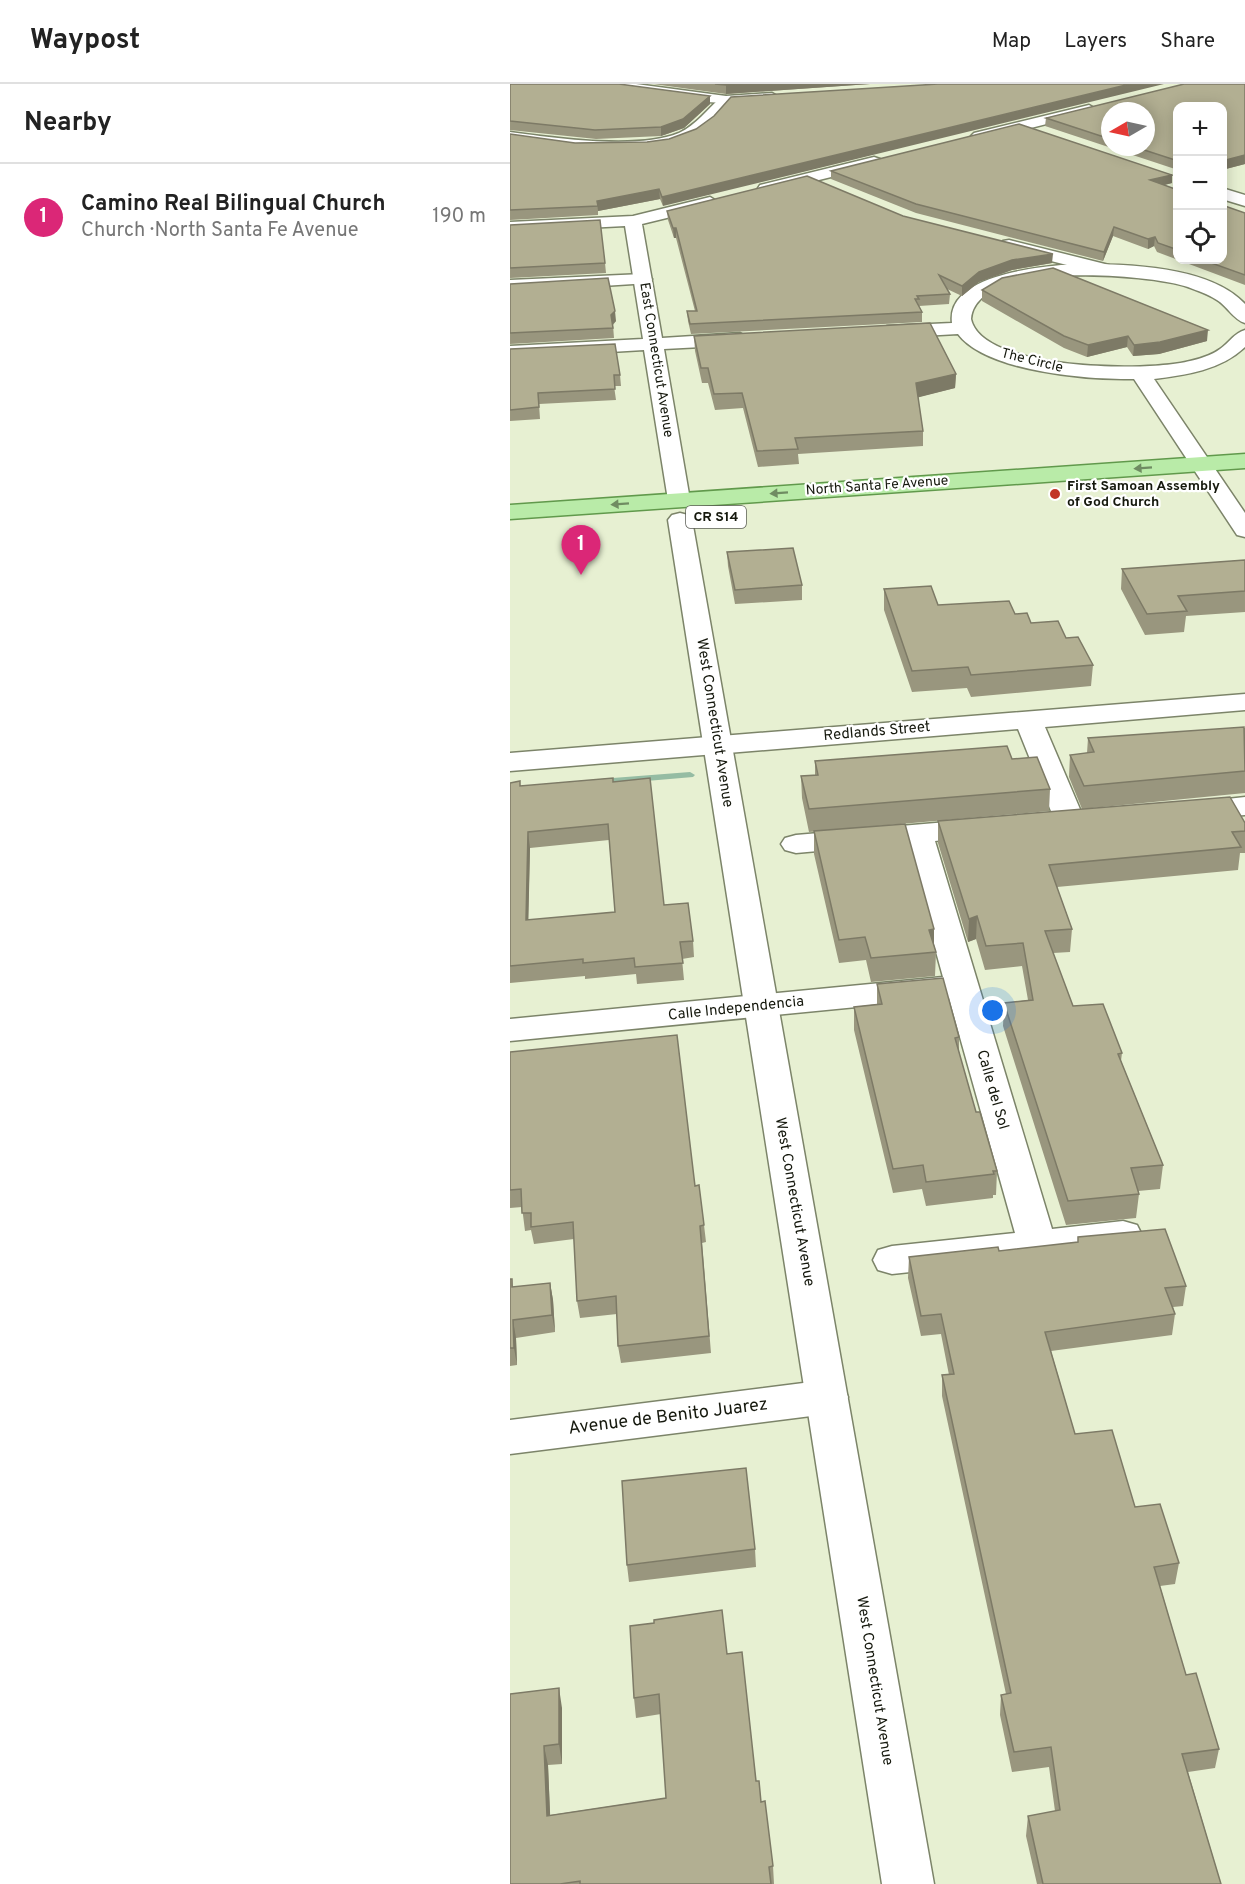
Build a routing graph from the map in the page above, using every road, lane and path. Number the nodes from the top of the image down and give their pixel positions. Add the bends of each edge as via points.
1 (604, 84) edge
2 (787, 96) edge
3 (726, 100) junction
4 (1100, 106) edge
5 (1021, 126) junction
6 (1051, 136) edge
7 (510, 137) edge
8 (965, 140) edge
9 (887, 159) edge
10 (809, 178) junction
11 (1227, 187) edge
12 (839, 190) edge
13 (754, 191) edge
14 (721, 200) edge
15 (1245, 201) edge
16 (633, 221) junction
17 (510, 227) edge
18 (989, 240) edge
19 (1103, 269) junction
20 (643, 279) junction
21 (510, 286) edge
22 (1245, 317) edge
23 (963, 328) junction
24 (868, 333) edge
25 (1245, 336) edge
26 (760, 338) edge
27 (652, 344) junction
28 (1245, 349) edge
29 (510, 352) edge
30 (1214, 359) junction
31 (1140, 373) junction
32 (1245, 461) edge
33 (1202, 464) junction
34 (1245, 481) edge
35 (1215, 483) junction
36 (680, 510) junction
37 (510, 512) edge
38 (1245, 530) edge
39 (510, 532) edge
40 (1245, 702) edge
41 (1028, 720) junction
42 (717, 745) junction
43 (510, 762) edge
44 (1245, 806) edge
45 (1163, 813) edge
46 (1070, 821) edge
47 (1011, 825) edge
48 (918, 833) junction
49 (795, 844) dead end
50 (961, 986) junction
51 (761, 1007) junction
52 (510, 1030) edge
53 (1142, 1234) edge
54 (1037, 1243) junction
55 (892, 1260) dead end
56 (827, 1397) junction
57 (510, 1437) edge
58 (908, 1884) edge

1 - 3 street
2 - 3 street
3 - 7 street via 687,135 665,141 635,144
4 - 5 street
5 - 6 street
5 - 8 street
9 - 10 street
10 - 12 street
10 - 13 street
11 - 15 street
14 - 16 street
16 - 17 street
16 - 20 street, East Connecticut Avenue
18 - 19 street
19 - 22 street via 1154,274 1200,286 1233,302
19 - 23 street via 1033,274 985,288 963,307
20 - 21 street
20 - 27 street, East Connecticut Avenue
23 - 24 street
23 - 31 street, The Circle via 990,349 1038,366 1088,373
25 - 30 street, The Circle via 1230,351
26 - 27 street
27 - 29 street
27 - 36 street, East Connecticut Avenue
28 - 30 street
30 - 31 street, The Circle
31 - 33 street
32 - 33 main road, North Santa Fe Avenue / CR S14
33 - 35 street
33 -> 36 main road, North Santa Fe Avenue / CR S14
34 - 35 main road, North Santa Fe Avenue / CR S14
35 - 36 main road, North Santa Fe Avenue / CR S14
35 - 38 street
36 -> 37 main road, North Santa Fe Avenue / CR S14
36 - 39 main road, North Santa Fe Avenue / CR S14
36 - 42 street, West Connecticut Avenue
40 - 41 street, Redlands Street
41 - 42 street, Redlands Street
41 - 46 street
42 - 43 street, Redlands Street
42 - 51 street, West Connecticut Avenue
44 - 45 street
47 - 48 street
48 - 49 street
48 - 50 street, Calle del Sol
50 - 51 street, Calle Independencia
50 - 54 street, Calle del Sol
51 - 52 street, Calle Independencia
51 - 56 street, West Connecticut Avenue
53 - 54 street
54 - 55 street
56 - 57 street, Avenue de Benito Juarez
56 - 58 street, West Connecticut Avenue

